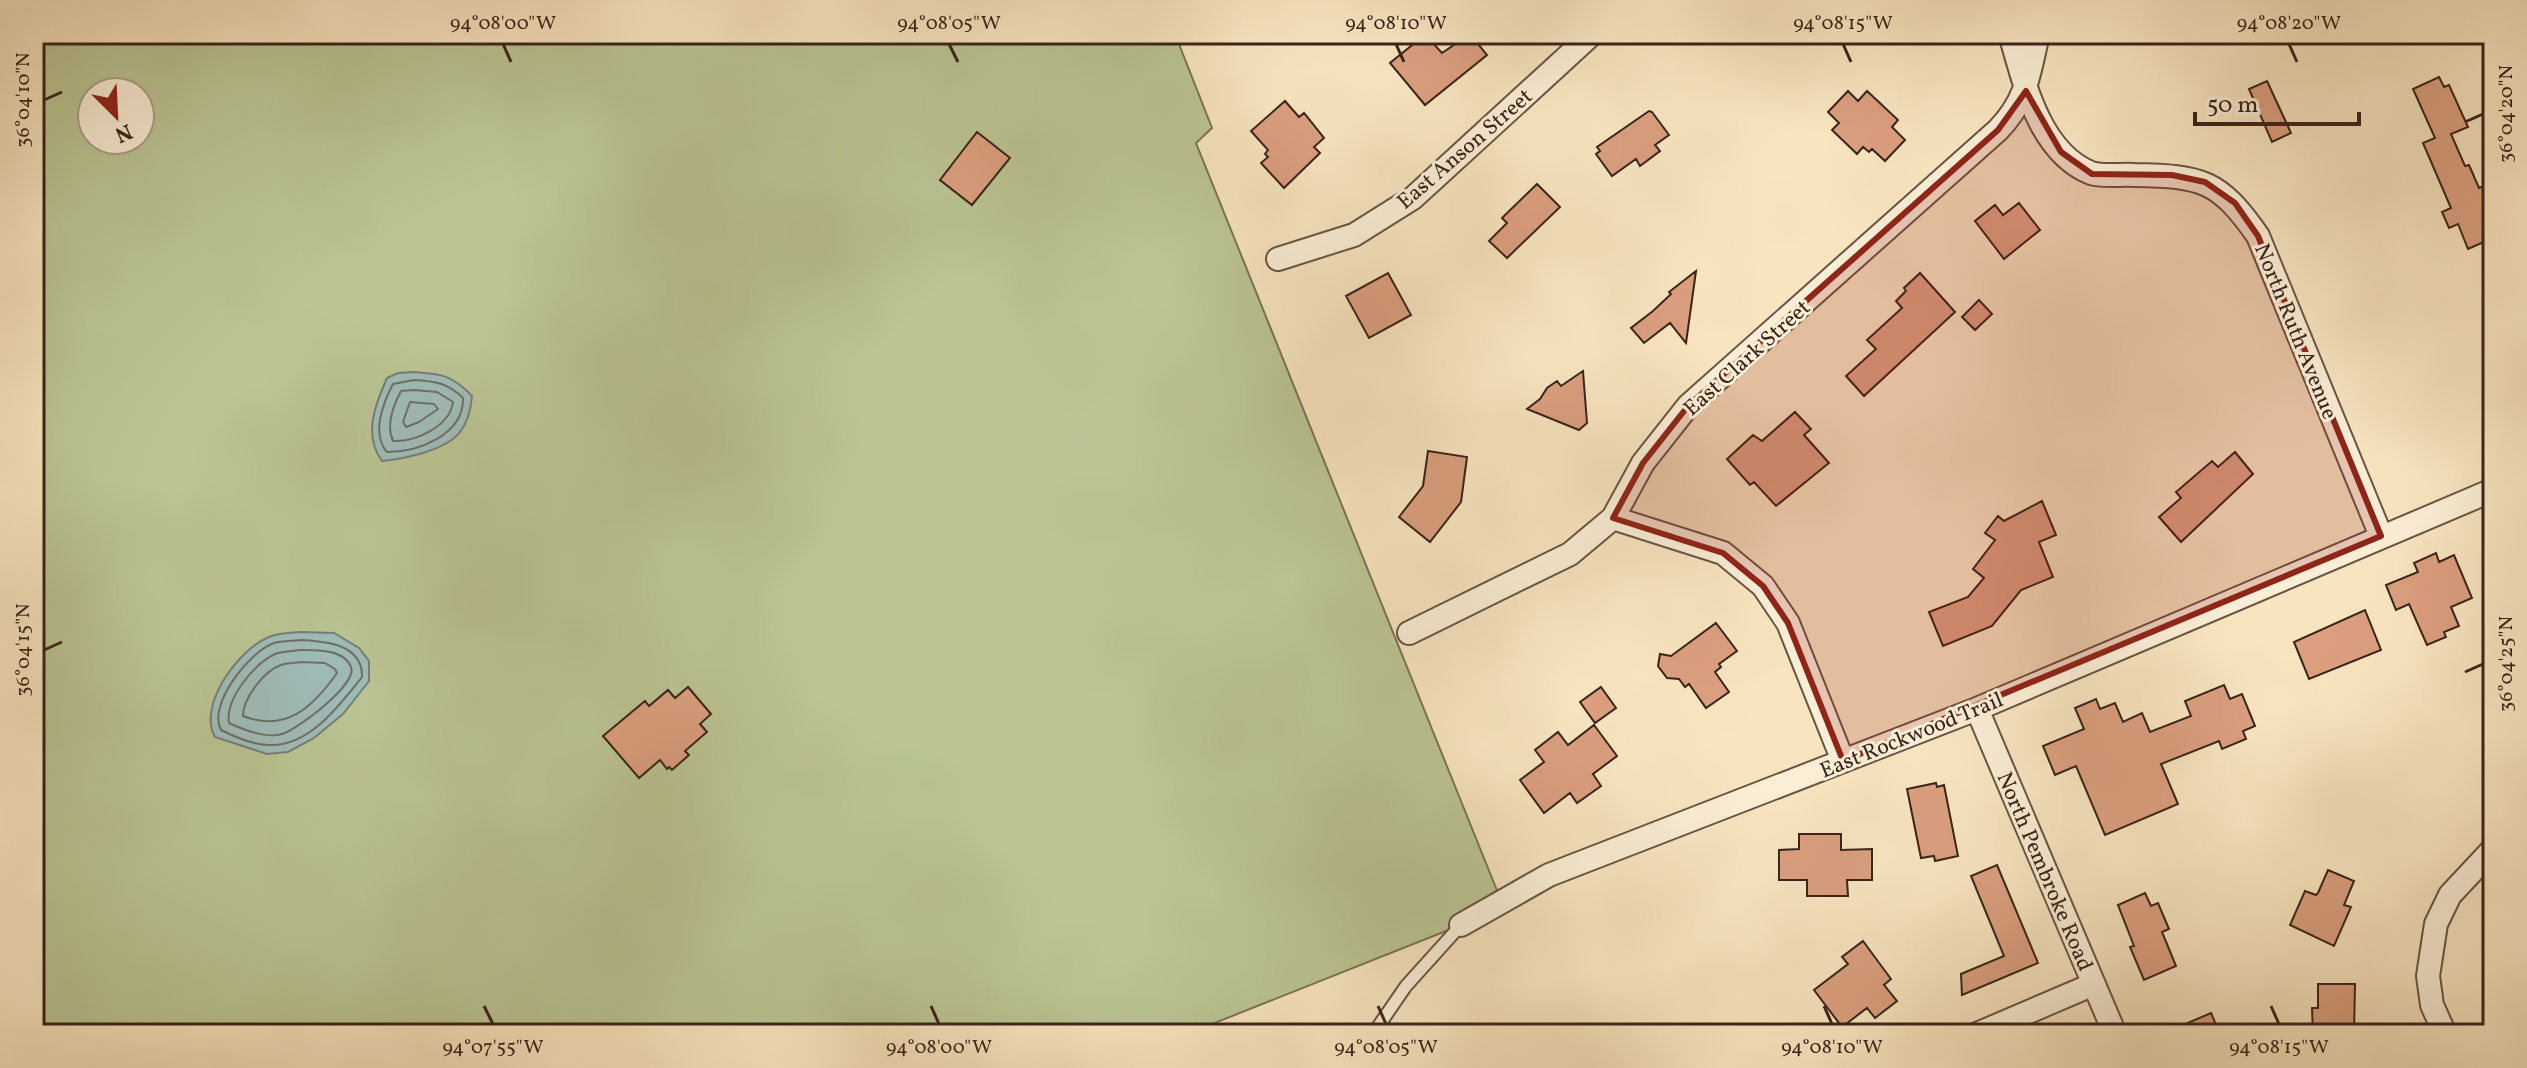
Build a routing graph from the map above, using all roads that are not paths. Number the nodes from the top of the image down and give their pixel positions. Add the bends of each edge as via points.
1 (1592, 34) edge
2 (2010, 34) edge
3 (2038, 34) edge
4 (2026, 91) junction
5 (1278, 259) dead end
6 (2493, 490) edge
7 (1613, 518) junction
8 (2381, 536) junction
9 (1409, 633) dead end
10 (1977, 709) junction
11 (1843, 761) junction
12 (2493, 849) edge
13 (1461, 925) joint
14 (2094, 984) junction
15 (1373, 1034) edge
16 (1977, 1034) edge
17 (2115, 1034) edge
18 (2445, 1034) edge

1 - 5 street, East Anson Street via 1413,198 1354,235
2 - 4 street, North Ruth Avenue
3 - 4 street, East Clark Street
4 - 7 street, East Clark Street via 1998,130 1688,406 1643,463
4 - 8 street, North Ruth Avenue via 2061,152 2092,174 2172,175 2205,182 2235,203 2258,236
6 - 8 street, East Rockwood Trail
7 - 9 street, East Clark Street via 1570,554
7 - 11 street via 1723,553 1763,586 1788,623
8 - 10 street, East Rockwood Trail
10 - 11 street, East Rockwood Trail
10 - 14 street, North Pembroke Road
11 - 13 street, East Rockwood Trail via 1549,875
12 - 18 street via 2450,895 2436,924 2428,976 2432,1005
13 - 15 lane, East Rockwood Trail via 1406,986
14 - 16 street
14 - 17 street, North Pembroke Road

